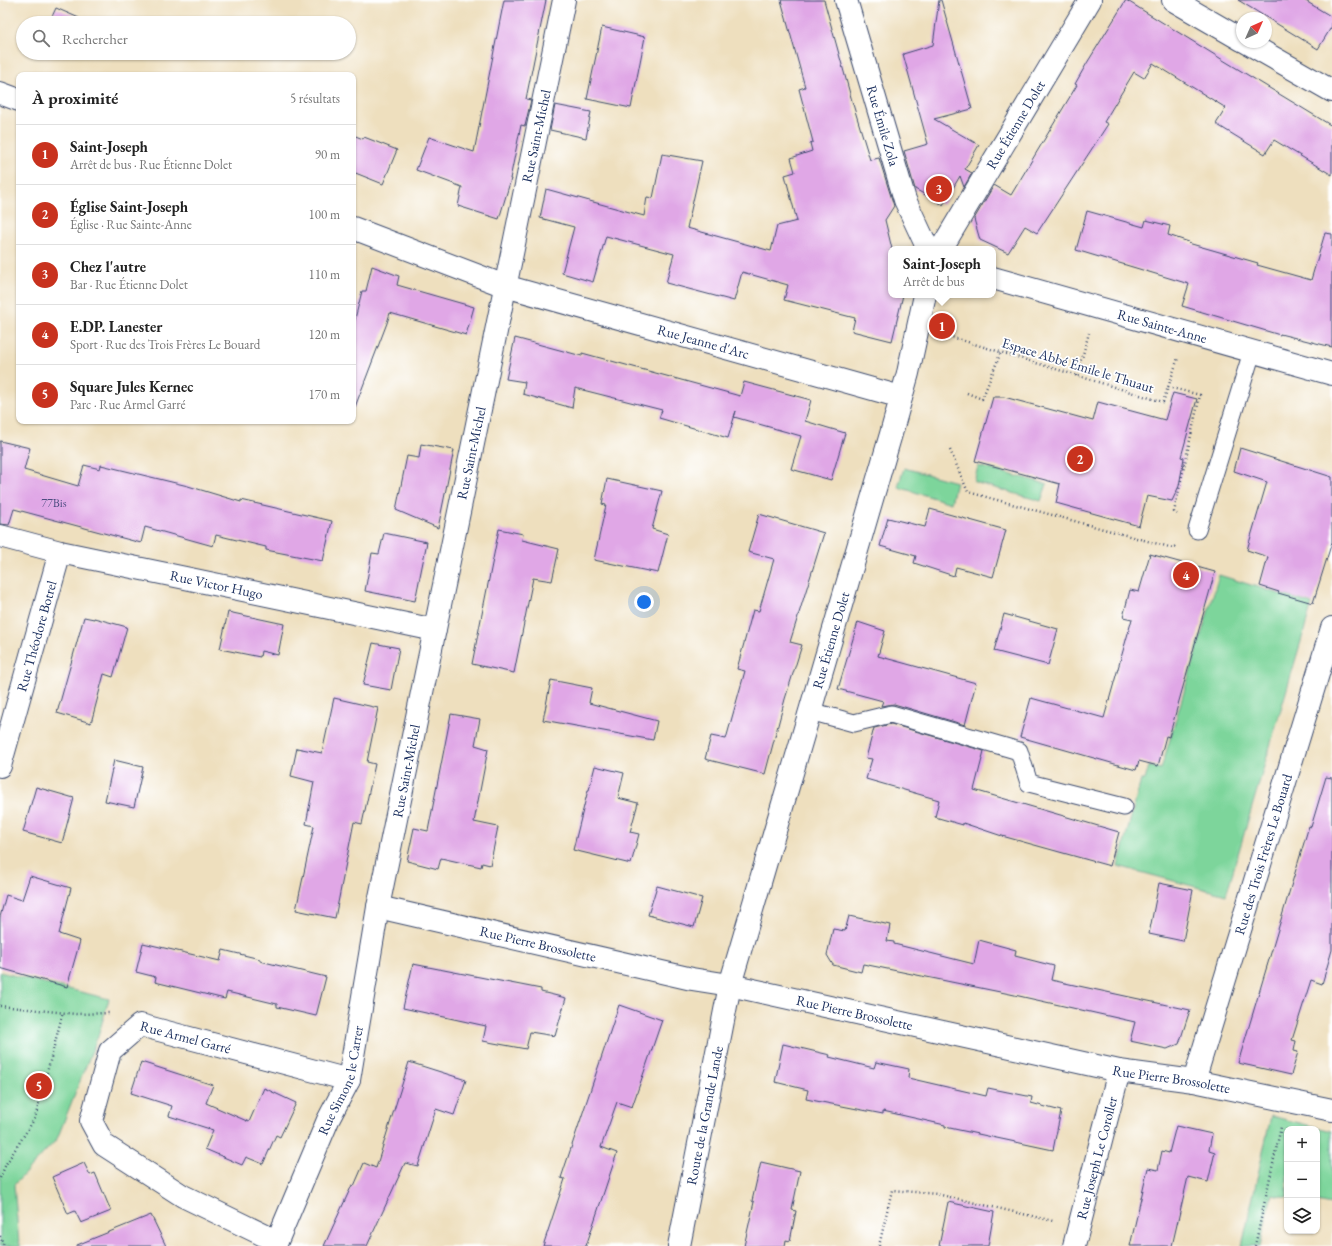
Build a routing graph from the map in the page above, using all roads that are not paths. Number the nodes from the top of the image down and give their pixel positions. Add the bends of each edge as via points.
1 (564, 0) edge
2 (846, 0) edge
3 (1090, 0) edge
4 (1173, 0) edge
5 (1236, 37) edge
6 (1256, 48) edge
7 (1332, 92) edge
8 (0, 93) edge
9 (16, 99) edge
10 (356, 229) edge
11 (927, 246) edge
12 (943, 246) edge
13 (996, 279) edge
14 (505, 286) junction
15 (925, 298) edge
16 (1252, 352) junction
17 (1332, 374) edge
18 (901, 397) junction
19 (1197, 530) road end
20 (0, 536) edge
21 (60, 552) junction
22 (1332, 628) edge
23 (434, 630) junction
24 (810, 711) junction
25 (0, 766) edge
26 (1124, 807) dead end
27 (378, 907) junction
28 (730, 985) junction
29 (1119, 1070) junction
30 (349, 1080) junction
31 (1194, 1081) junction
32 (1332, 1110) edge
33 (1077, 1236) edge
34 (276, 1243) edge
35 (679, 1246) edge

1 - 14 street, Rue Saint-Michel
2 - 11 street, Rue Émile Zola via 905,200
3 - 12 street, Rue Étienne Dolet
4 - 5 street
6 - 7 street
8 - 9 street
10 - 14 street, Rue Jeanne d'Arc
13 - 16 street, Rue Sainte-Anne
14 - 18 street, Rue Jeanne d'Arc
14 - 23 street, Rue Saint-Michel
15 - 18 street, Rue Étienne Dolet
16 - 17 street, Rue Sainte-Anne
16 - 19 lane
18 - 24 street, Rue Étienne Dolet
20 - 21 street, Rue Victor Hugo
21 - 23 street, Rue Victor Hugo
21 - 25 street, Rue Théodore Botrel
22 - 31 street, Rue des Trois Frères Le Bouard
23 - 27 street, Rue Saint-Michel
24 - 26 lane via 854,723 891,714 1019,751 1029,783
24 - 28 street, Rue Étienne Dolet
27 - 28 street, Rue Pierre Brossolette via 692,979
27 - 30 street, Rue Simone le Carrer
28 - 29 street, Rue Pierre Brossolette
28 - 35 street, Route de la Grande Lande
29 - 31 street, Rue Pierre Brossolette
29 - 33 street, Rue Joseph Le Coroller
30 - 34 street, Rue Simone le Carrer via 328,1120
30 - 34 street, Rue Armel Garré via 140,1025 110,1051 90,1121 104,1144 183,1196
31 - 32 street, Rue Pierre Brossolette

